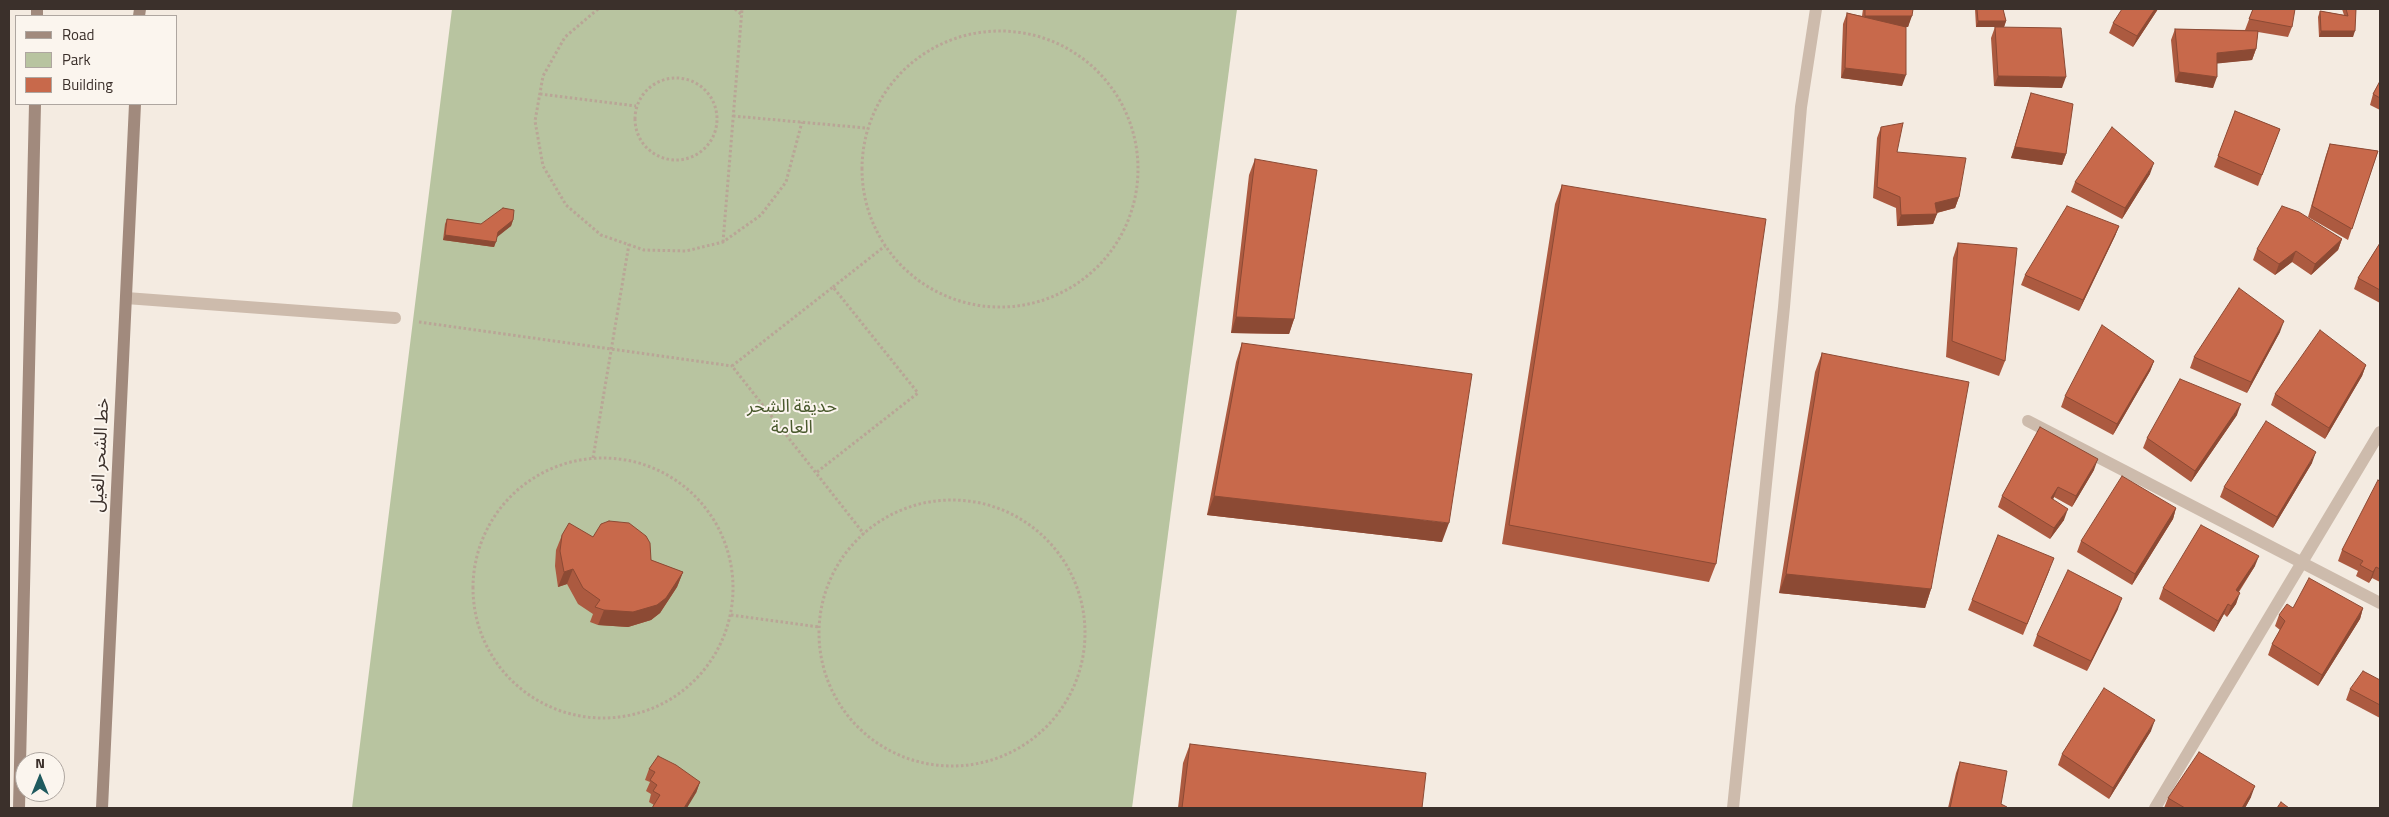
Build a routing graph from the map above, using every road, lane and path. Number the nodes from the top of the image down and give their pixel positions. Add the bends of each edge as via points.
1 (598, 9) edge
2 (735, 9) edge
3 (742, 9) edge
4 (1816, 9) edge
5 (741, 15) junction
6 (540, 94) junction
7 (35, 105) edge
8 (135, 105) edge
9 (636, 106) junction
10 (733, 116) junction
11 (802, 122) junction
12 (866, 128) junction
13 (723, 242) junction
14 (629, 244) junction
15 (885, 246) junction
16 (833, 287) junction
17 (126, 298) junction
18 (395, 318) joint
19 (611, 349) junction
20 (732, 366) junction
21 (2028, 421) dead end
22 (2380, 432) edge
23 (593, 458) junction
24 (817, 472) junction
25 (864, 534) junction
26 (2302, 562) junction
27 (2380, 603) edge
28 (731, 616) junction
29 (820, 627) junction
30 (19, 808) edge
31 (102, 808) edge
32 (1733, 808) edge
33 (2155, 808) edge

1 - 6 path via 566,37 543,76
2 - 5 path
3 - 5 path
4 - 32 street via 1801,107
5 - 10 path
6 - 9 path
6 - 14 path via 536,121 543,166 566,205 601,235
7 - 30 main road
8 - 17 main road, خط الشحر الغيل
9 - 9 path via 638,134 645,146 655,155 669,159 696,155 707,146 718,121 716,108 701,86 676,77 658,82 642,94
10 - 11 path
10 - 13 path
11 - 12 path
11 - 13 path via 786,182 761,215
12 - 15 path via 860,172 869,217
12 - 15 path via 887,88 918,56 959,36 1004,30 1048,38 1088,60 1117,93 1136,137 1139,183 1126,229 1099,267 1061,294 1015,307 968,304 924,286 891,256
13 - 14 path via 686,251 644,250
14 - 19 path
15 - 16 path
16 - 20 path
16 - 24 path via 918,393
17 - 18 street
17 - 31 main road, خط الشحر الغيل
18 - 19 path
19 - 20 path
19 - 23 path
20 - 24 path
21 - 26 street
22 - 26 street
23 - 28 path via 628,460 670,476 701,502 723,536 733,576
23 - 28 path via 539,473 504,502 480,540 471,585 478,629 500,669 534,699 576,715 617,717 656,707 690,684 716,653
24 - 25 path
25 - 29 path via 831,576 819,618
25 - 29 path via 890,515 932,501 975,502 1016,516 1051,542 1075,578 1086,620 1083,663 1066,705 1035,738 995,760 950,767 906,758 867,736 837,702 821,661
26 - 27 street
26 - 33 street
28 - 29 path

